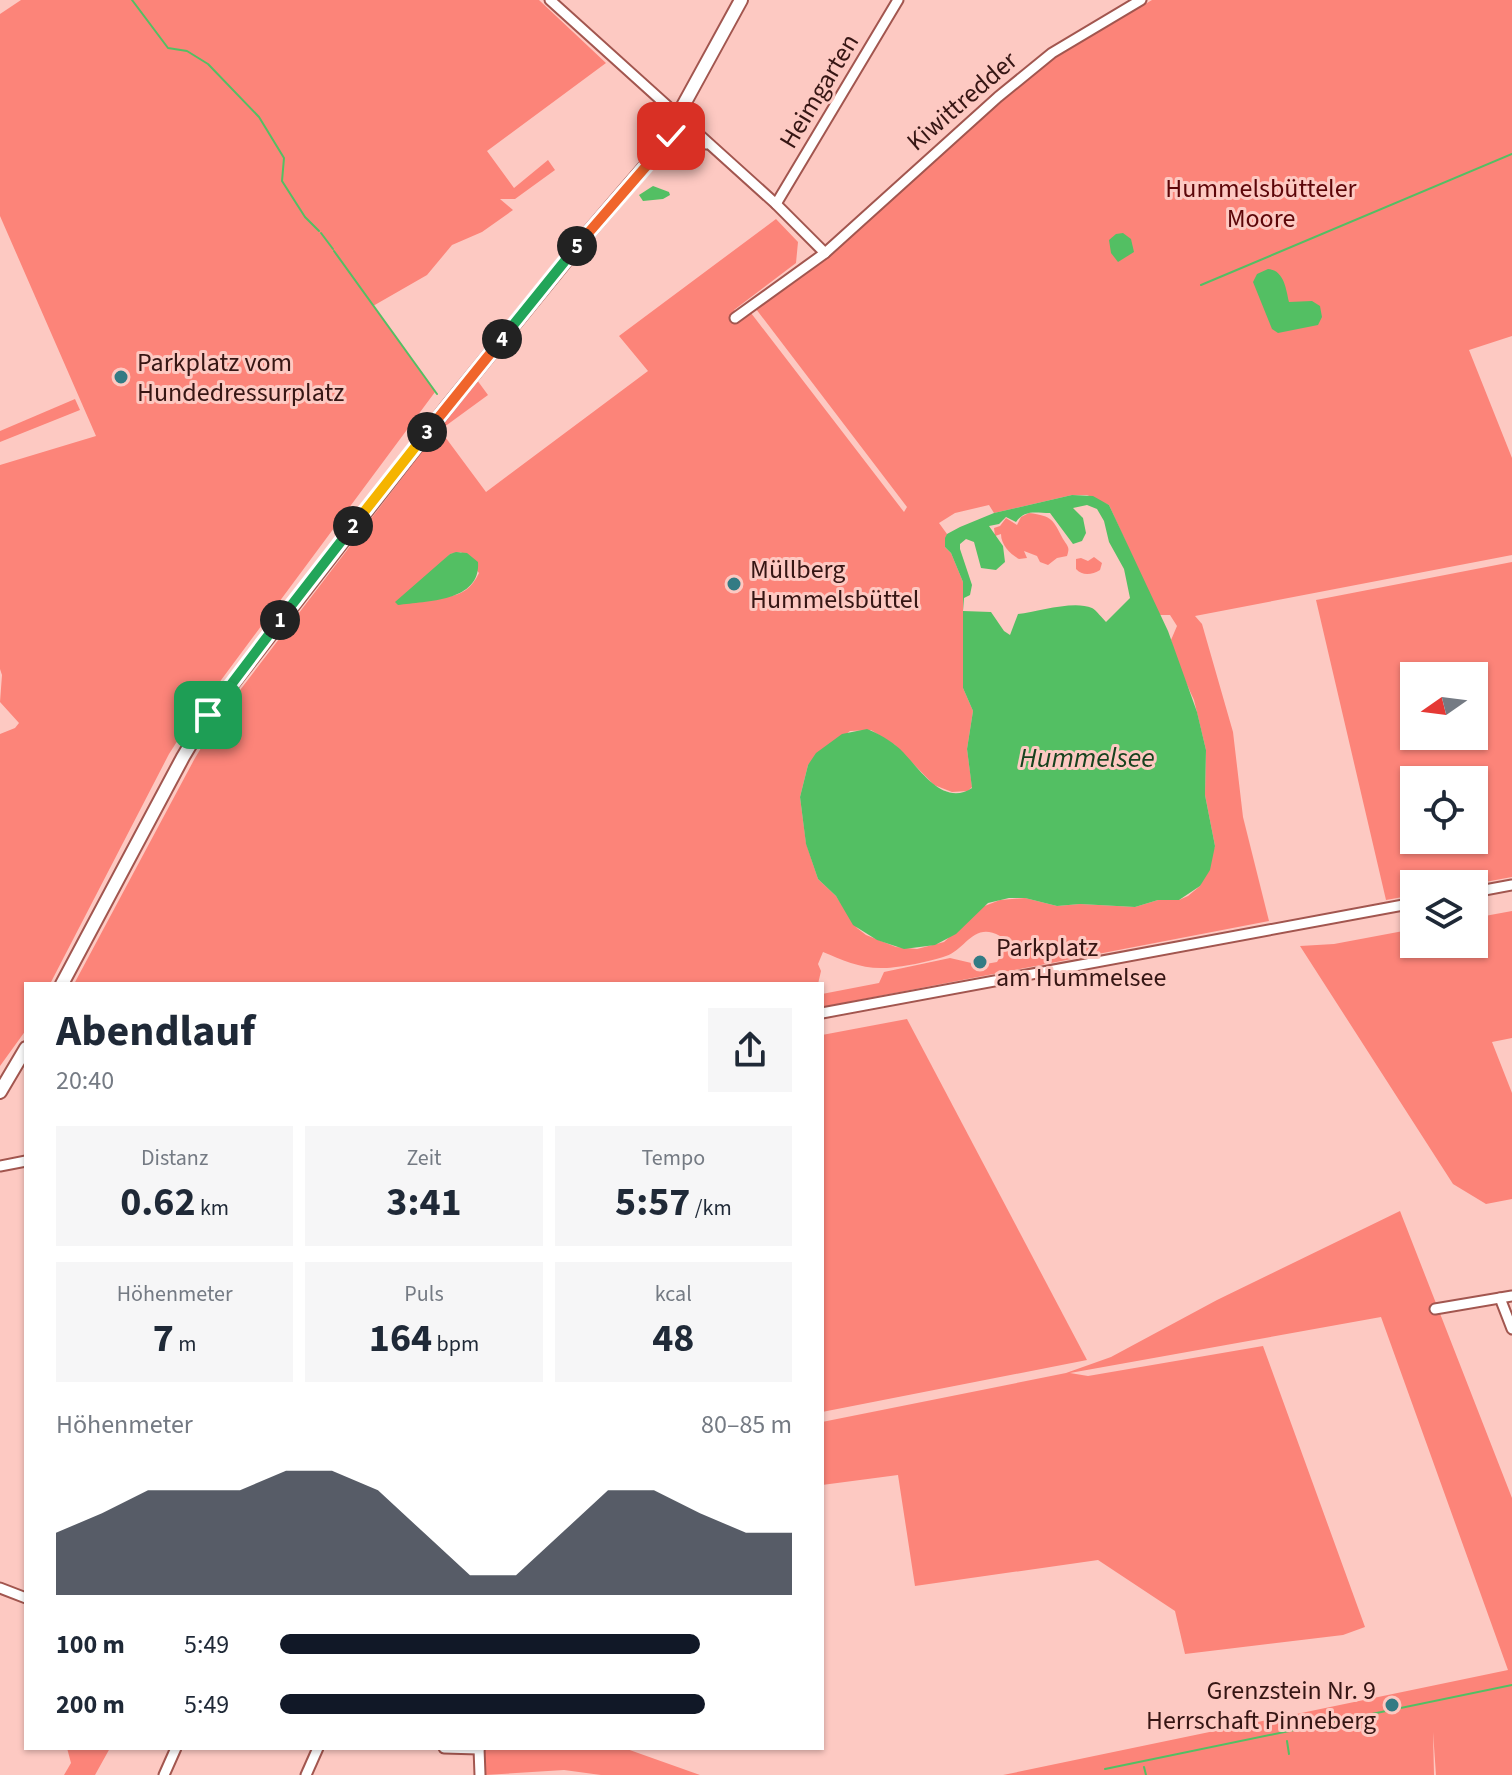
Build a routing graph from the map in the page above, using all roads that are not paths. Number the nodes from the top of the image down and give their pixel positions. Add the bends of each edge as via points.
1 (550, 0) edge
2 (741, 0) edge
3 (898, 0) edge
4 (1141, 0) edge
5 (675, 119) junction
6 (776, 204) junction
7 (825, 253) junction
8 (735, 318) dead end
9 (1512, 885) edge
10 (1488, 889) edge
11 (1400, 906) edge
12 (63, 982) edge
13 (824, 1013) edge
14 (24, 1051) edge
15 (0, 1092) edge
16 (24, 1161) edge
17 (0, 1166) edge
18 (1512, 1296) edge
19 (1500, 1298) junction
20 (1435, 1309) dead end
21 (1512, 1329) edge
22 (0, 1588) edge
23 (24, 1597) edge
24 (175, 1750) edge
25 (317, 1750) edge
26 (479, 1750) edge
27 (164, 1775) edge
28 (306, 1775) edge
29 (480, 1775) edge

1 - 5 street
2 - 5 main road
3 - 6 street, Heimgarten
4 - 7 street, Kiwittredder via 1052,53
5 - 6 street
5 - 12 main road via 636,176 447,407 218,702
6 - 7 street
7 - 8 street, Kiwittredder
9 - 10 street
11 - 13 street
14 - 15 main road
16 - 17 street
18 - 19 street
19 - 20 street
19 - 21 street
22 - 23 street
24 - 27 street
25 - 28 street
26 - 29 street

